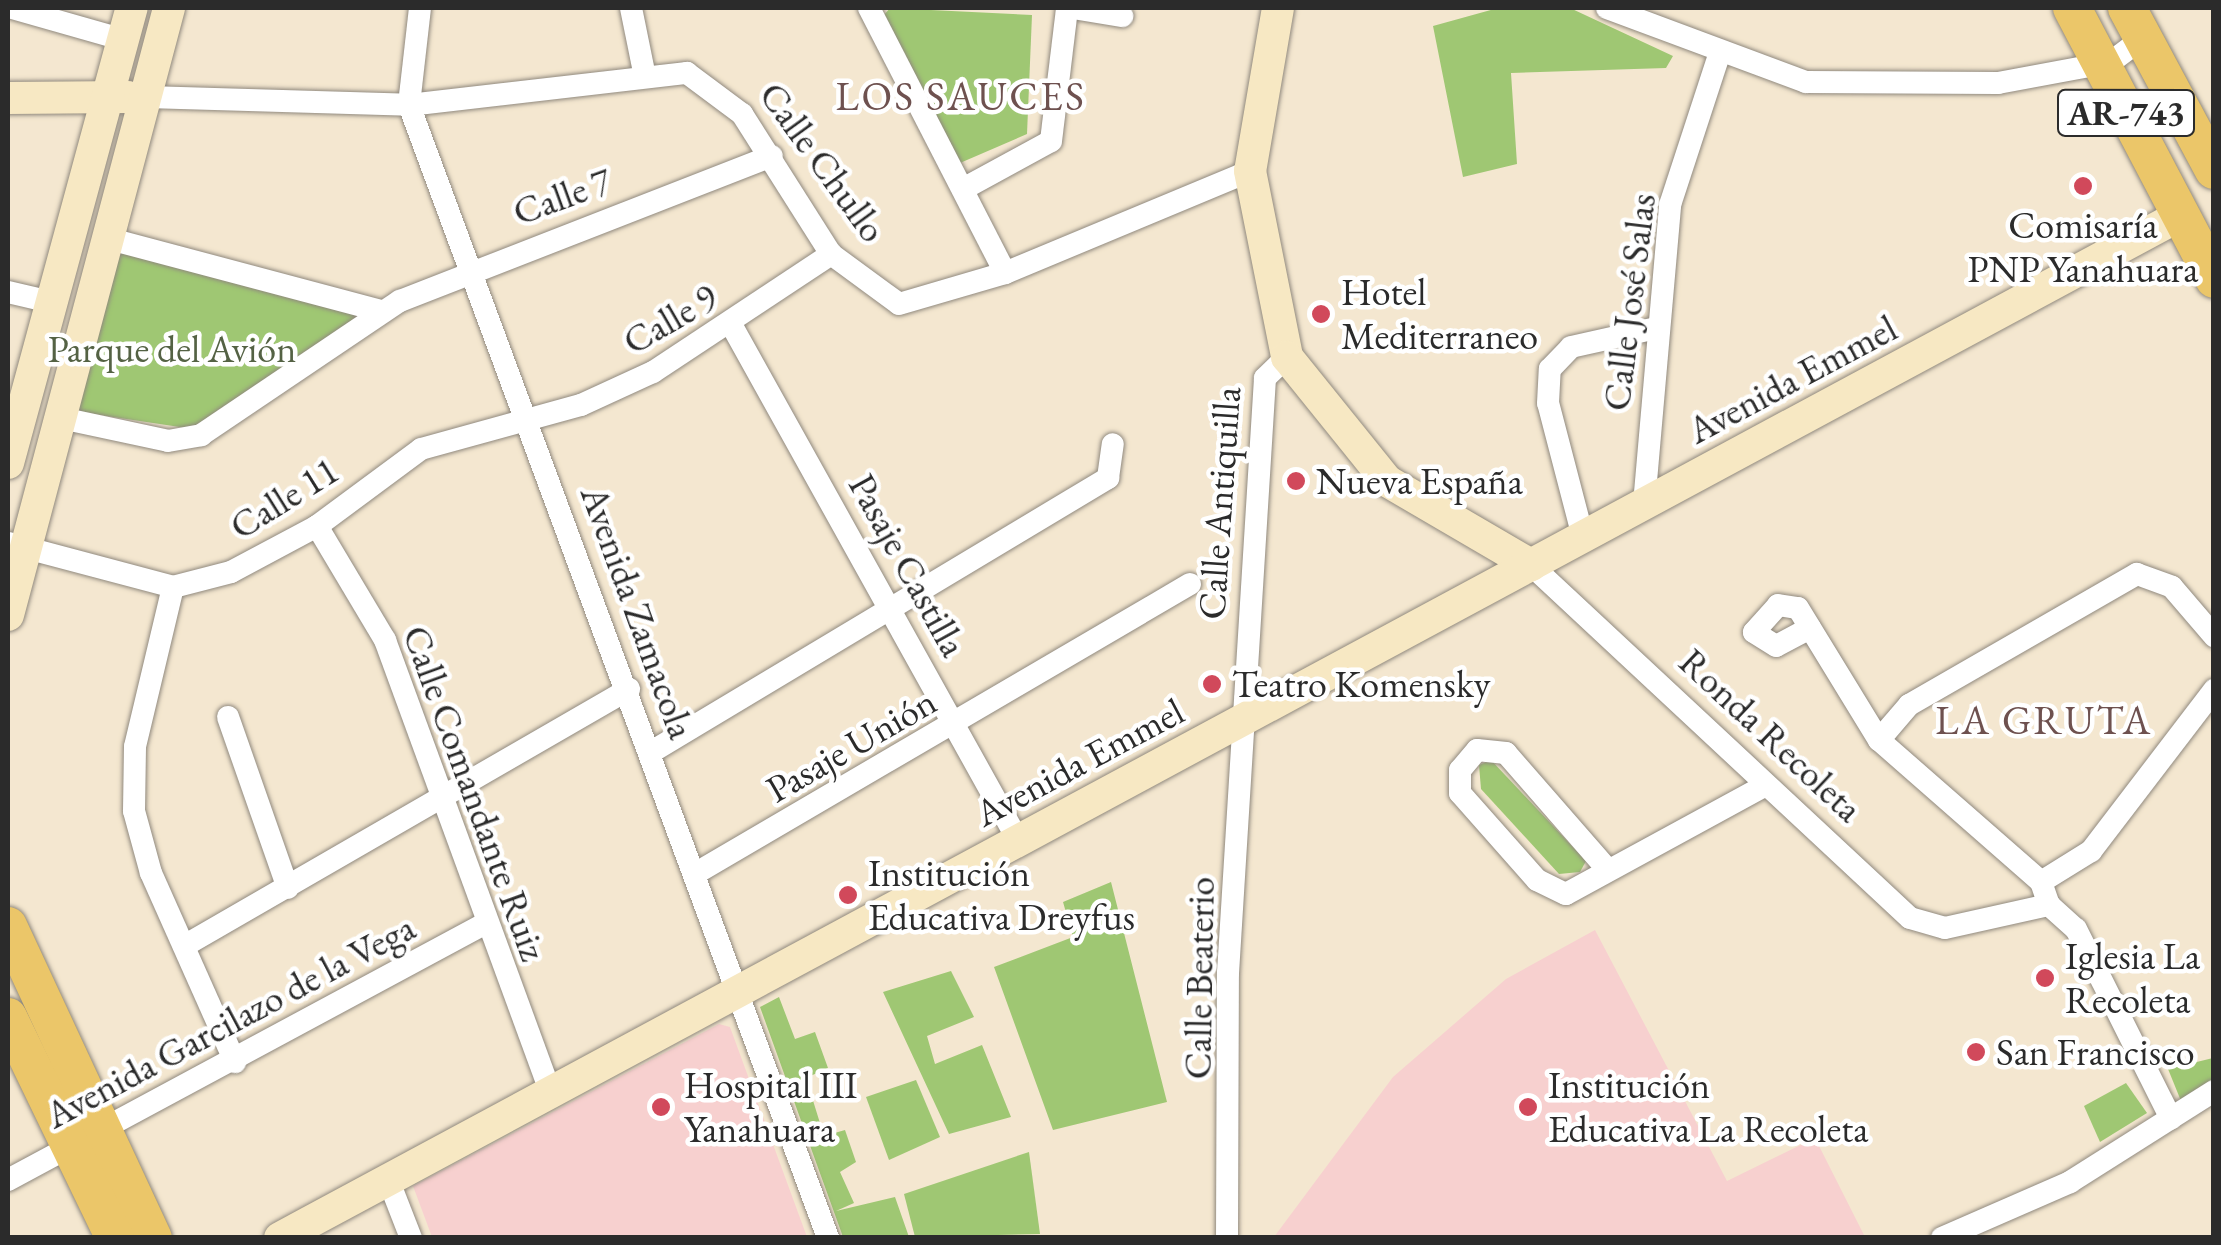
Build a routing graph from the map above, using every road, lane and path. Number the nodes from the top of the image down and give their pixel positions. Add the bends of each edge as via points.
1 (12, 8) edge
2 (132, 8) edge
3 (169, 8) edge
4 (420, 8) edge
5 (632, 8) edge
6 (868, 8) edge
7 (1070, 8) edge
8 (1278, 8) edge
9 (1606, 8) edge
10 (2073, 8) edge
11 (1122, 16) dead end
12 (1654, 16) edge
13 (2134, 23) edge
14 (124, 40) junction
15 (1719, 55) junction
16 (2100, 65) junction
17 (644, 72) junction
18 (109, 97) junction
19 (147, 97) junction
20 (8, 98) edge
21 (409, 105) junction
22 (2197, 114) edge
23 (772, 156) junction
24 (2214, 170) edge
25 (1250, 171) junction
26 (963, 188) junction
27 (2179, 216) junction
28 (110, 239) junction
29 (831, 254) junction
30 (472, 267) junction
31 (1005, 273) junction
32 (2214, 279) edge
33 (8, 292) edge
34 (50, 302) junction
35 (380, 311) junction
36 (732, 326) junction
37 (1657, 328) junction
38 (1287, 358) junction
39 (62, 418) junction
40 (530, 420) junction
41 (1113, 444) dead end
42 (8, 462) edge
43 (1644, 504) junction
44 (317, 526) junction
45 (1584, 536) junction
46 (17, 545) edge
47 (1531, 565) junction
48 (1190, 584) dead end
49 (173, 588) junction
50 (895, 613) junction
51 (8, 615) edge
52 (1810, 628) dead end
53 (2214, 636) edge
54 (629, 689) junction
55 (2214, 690) edge
56 (228, 717) dead end
57 (1245, 719) junction
58 (958, 726) junction
59 (1879, 740) junction
60 (653, 751) junction
61 (1764, 786) junction
62 (443, 804) junction
63 (1018, 840) junction
64 (1608, 870) junction
65 (698, 872) junction
66 (2042, 882) junction
67 (288, 888) junction
68 (2050, 905) junction
69 (486, 924) junction
70 (8, 926) edge
71 (184, 946) junction
72 (741, 989) junction
73 (8, 1017) edge
74 (235, 1062) junction
75 (550, 1092) junction
76 (2214, 1092) edge
77 (2171, 1119) junction
78 (86, 1137) junction
79 (388, 1179) junction
80 (8, 1180) edge
81 (115, 1238) edge
82 (153, 1238) edge
83 (280, 1238) edge
84 (411, 1238) edge
85 (828, 1238) edge
86 (1227, 1238) edge
87 (1942, 1238) edge

1 - 14 street
2 - 14 street
3 - 19 street
4 - 21 street, Avenida Zamacola
5 - 17 street
6 - 26 street
7 - 11 street
7 - 26 street via 1050,142
8 - 25 street, Calle Antiquilla
9 - 12 street
10 - 16 main road, AR-743
12 - 15 street
13 - 16 street
13 - 22 main road, AR-743
14 - 18 street
15 - 16 street via 1806,82 1998,82
15 - 37 street, Calle José Salas via 1670,205
16 - 27 main road, AR-743
17 - 21 street, Calle Chullo via 538,96
17 - 23 street, Calle Chullo via 706,80
18 - 19 street, Calle Chullo
18 - 20 street, Calle Chullo
18 - 34 street
19 - 21 street, Calle Chullo
19 - 28 street
21 - 30 street, Avenida Zamacola
22 - 24 main road, AR-743
23 - 29 street, Calle Chullo
23 - 30 street, Calle 7
25 - 31 street, Calle Chullo
25 - 38 street, Calle Antiquilla
26 - 31 street
27 - 32 main road, AR-743
27 - 43 street, Avenida Emmel
28 - 35 street
28 - 39 street
29 - 31 street, Calle Chullo via 899,304
29 - 36 street, Calle 9
30 - 35 street, Calle 7
30 - 40 street, Avenida Zamacola
33 - 34 street
34 - 42 street
35 - 39 street, Calle 7 via 201,435 168,441
36 - 40 street, Calle 9 via 653,372
36 - 50 street, Pasaje Castilla
37 - 43 street, Calle José Salas
37 - 45 street via 1570,347 1550,369 1548,404
38 - 47 street, Ronda Recoleta via 1387,480
38 - 57 street, Calle Antiquilla via 1265,378
39 - 46 street
40 - 44 street, Calle 11 via 421,450
40 - 54 street, Avenida Zamacola
41 - 50 street via 1108,478
43 - 45 street, Avenida Emmel
44 - 49 street, Calle 11 via 262,559
44 - 62 street, Calle Comandante Ruiz via 385,640
45 - 47 street, Avenida Emmel
46 - 49 street
46 - 51 street
47 - 57 street, Avenida Emmel
47 - 61 street, Ronda Recoleta
48 - 58 street, Pasaje Unión
49 - 71 street via 132,773 142,845
50 - 58 street, Pasaje Castilla
50 - 60 street
52 - 59 street
53 - 59 street via 2172,588 2138,574 1909,705
54 - 60 street, Avenida Zamacola
54 - 62 street
55 - 66 street via 2090,851
56 - 67 street
57 - 63 street, Avenida Emmel
57 - 86 street, Calle Beaterio via 1228,973
58 - 63 street, Pasaje Castilla
58 - 65 street, Pasaje Unión
59 - 66 street
60 - 65 street, Avenida Zamacola
61 - 64 street
61 - 68 street, Ronda Recoleta via 1928,927
62 - 67 street
62 - 69 street, Calle Comandante Ruiz
63 - 72 street, Avenida Emmel
64 - 64 street via 1566,894 1536,880 1460,793 1460,770 1477,750 1506,753
65 - 72 street, Avenida Zamacola
66 - 68 street
67 - 71 street
68 - 77 street via 2076,929
69 - 74 street, Avenida Garcilazo de la Vega
69 - 75 street, Calle Comandante Ruiz
70 - 78 main road
71 - 74 street
72 - 75 street, Avenida Emmel
72 - 85 street, Avenida Zamacola
73 - 78 main road
74 - 78 street, Avenida Garcilazo de la Vega
75 - 79 street, Avenida Emmel
76 - 77 street
77 - 87 street via 2070,1182
78 - 80 street, Avenida Garcilazo de la Vega
78 - 81 main road
78 - 82 main road
79 - 83 street, Avenida Emmel
79 - 84 street

